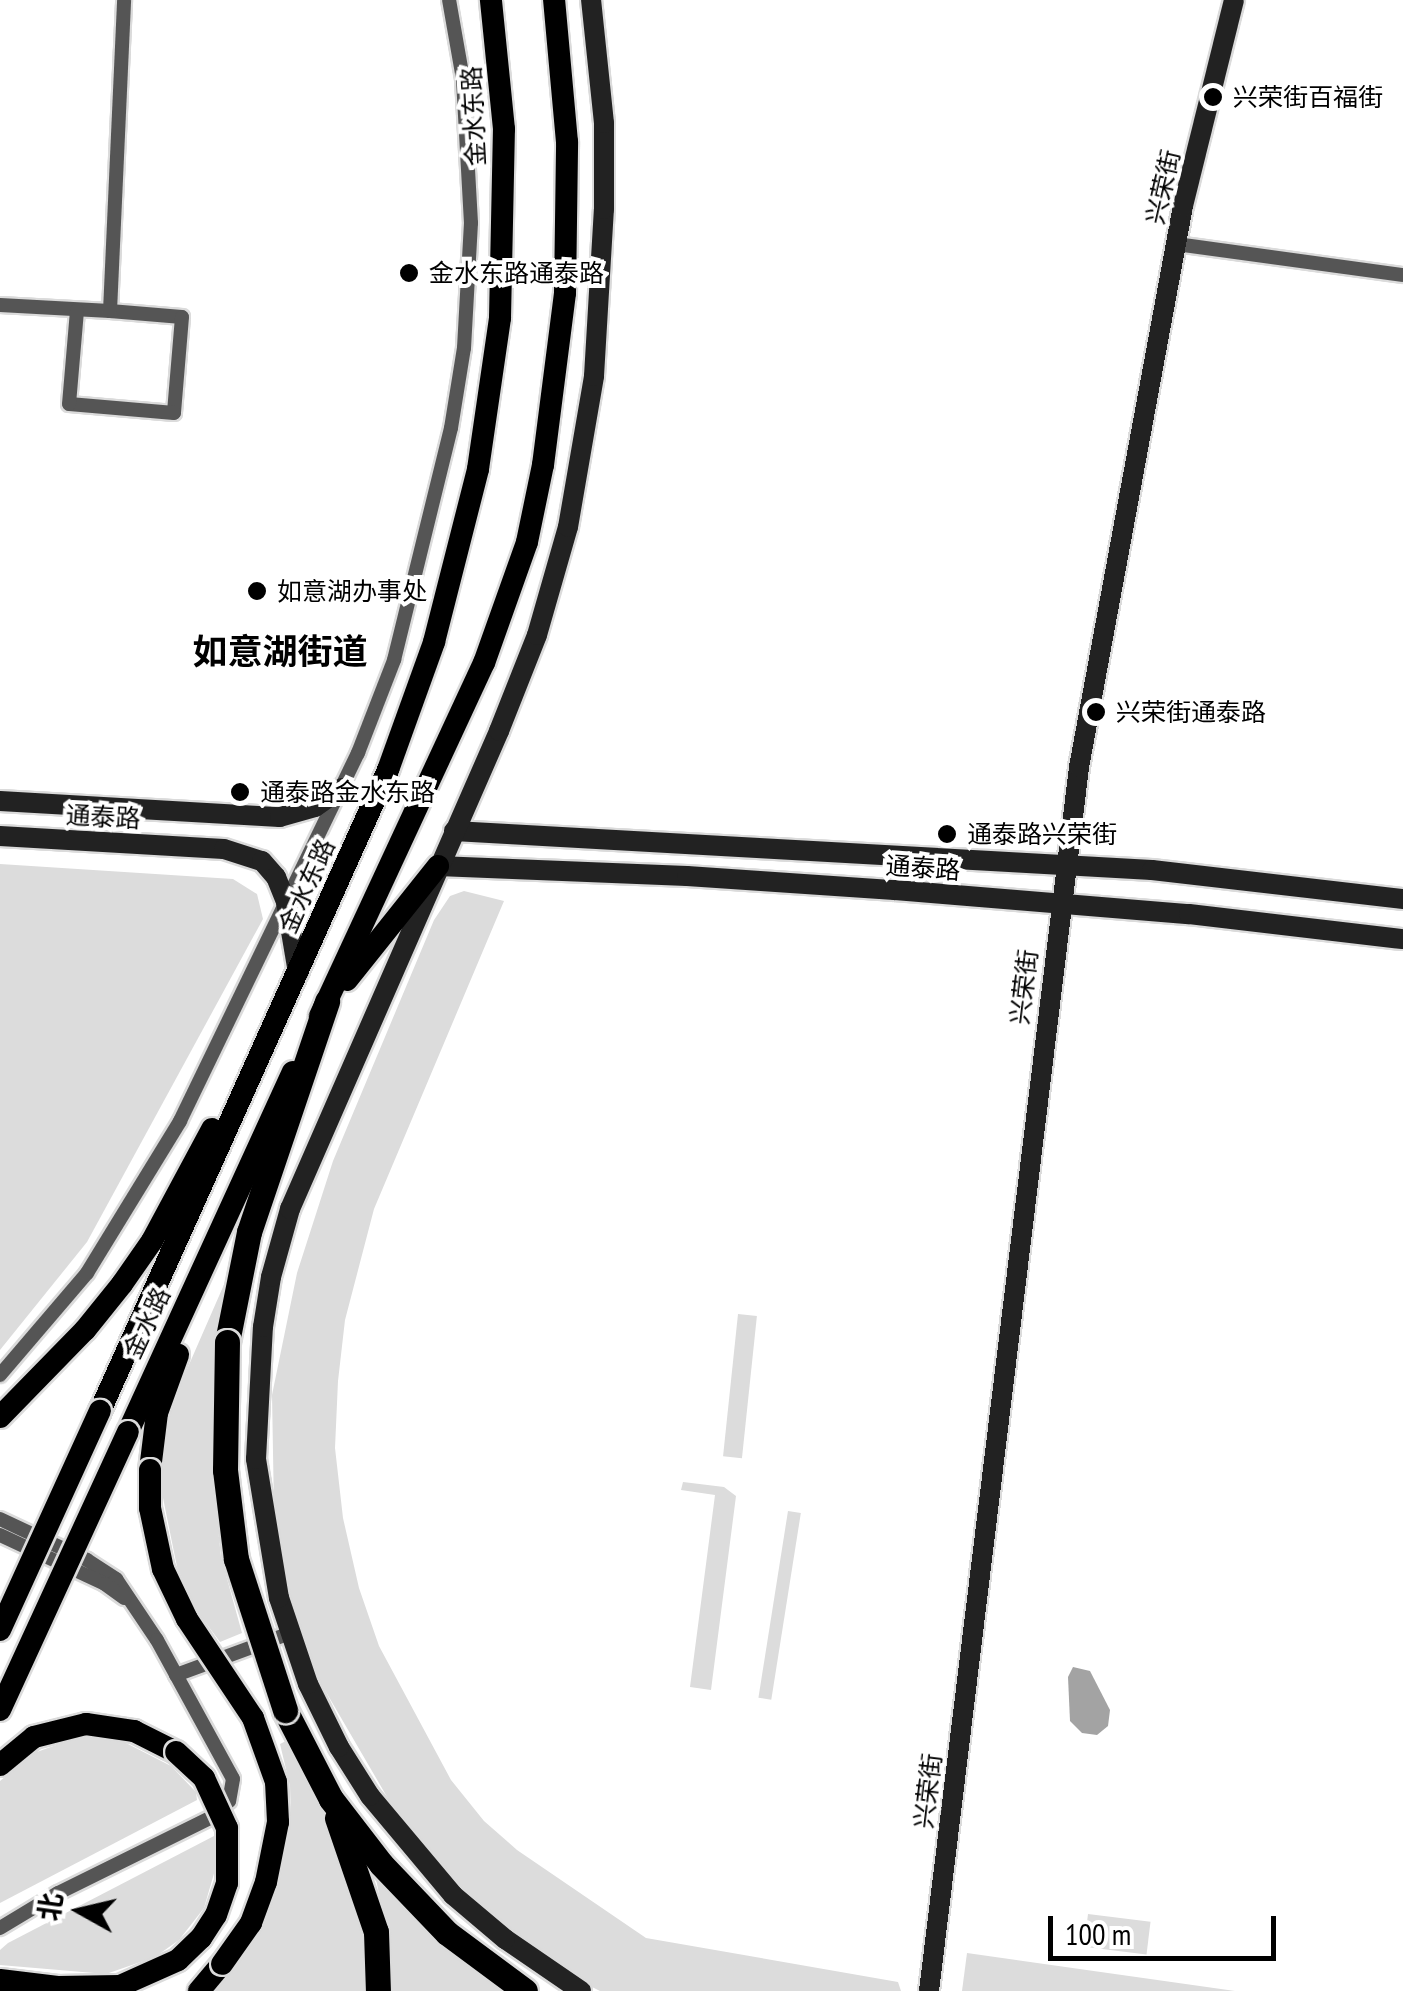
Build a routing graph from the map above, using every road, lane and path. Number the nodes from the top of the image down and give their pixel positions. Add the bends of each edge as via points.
1 (124, 0) edge
2 (449, 0) edge
3 (491, 0) edge
4 (554, 0) edge
5 (591, 0) edge
6 (1234, 0) edge
7 (1176, 244) junction
8 (1403, 275) edge
9 (0, 305) edge
10 (77, 310) junction
11 (110, 312) junction
12 (342, 788) junction
13 (0, 801) edge
14 (454, 832) junction
15 (0, 836) edge
16 (1066, 864) junction
17 (438, 866) junction
18 (1403, 899) edge
19 (286, 902) junction
20 (1060, 903) junction
21 (1403, 939) edge
22 (298, 972) junction
23 (327, 1001) junction
24 (217, 1238) junction
25 (0, 1375) edge
26 (0, 1418) edge
27 (0, 1519) edge
28 (0, 1535) edge
29 (130, 1602) junction
30 (0, 1630) edge
31 (290, 1633) junction
32 (176, 1675) junction
33 (0, 1710) edge
34 (0, 1765) edge
35 (331, 1798) junction
36 (0, 1928) edge
37 (0, 1981) edge
38 (36, 1991) edge
39 (199, 1991) edge
40 (378, 1991) edge
41 (525, 1991) edge
42 (581, 1991) edge
43 (929, 1991) edge

1 - 11 street
2 - 12 street via 462,80 471,223 464,348 403,628
3 - 22 main road, 金水东路 via 504,129 504,247 478,469 418,692
4 - 23 main road via 567,142 565,293 526,542 484,663
5 - 14 street via 604,123 604,209 582,456 537,635
6 - 7 street, 兴荣街
7 - 8 street
7 - 16 street, 兴荣街
9 - 10 street
10 - 11 street
10 - 11 street via 69,404 174,413 182,318
12 - 13 street, 通泰路 via 315,807 280,817
12 - 19 street
14 - 16 street, 通泰路
14 - 17 street
15 - 19 street, 通泰路 via 224,849 262,861
16 - 18 street, 通泰路
16 - 20 street, 兴荣街
17 - 20 street, 通泰路
17 - 23 main road
17 - 31 street via 315,1146 271,1278 256,1459 268,1549
19 - 22 street, 通泰路
19 - 25 street via 138,1194 64,1304
20 - 21 street, 通泰路
20 - 43 street, 兴荣街
22 - 26 main road via 152,1241 50,1368
22 - 30 main road, 金水东路, bridge
23 - 24 main road
23 - 35 highway, bridge via 249,1232 227,1342 225,1454 249,1611 285,1710
24 - 33 main road, 金水路, bridge
24 - 39 main road, bridge via 157,1413 150,1508 163,1569 186,1619 254,1718 276,1782 275,1851 251,1923
27 - 29 street via 104,1568
28 - 29 street
29 - 32 street
31 - 32 street
31 - 42 street via 339,1747 416,1856 505,1939
32 - 36 street via 234,1780 228,1801 192,1828
34 - 37 main road, bridge via 34,1738 86,1724 134,1730 176,1752 204,1778 226,1828 227,1883 201,1938 178,1960 120,1986
35 - 40 highway via 376,1932
35 - 41 highway via 381,1864 447,1933
37 - 38 highway, bridge

